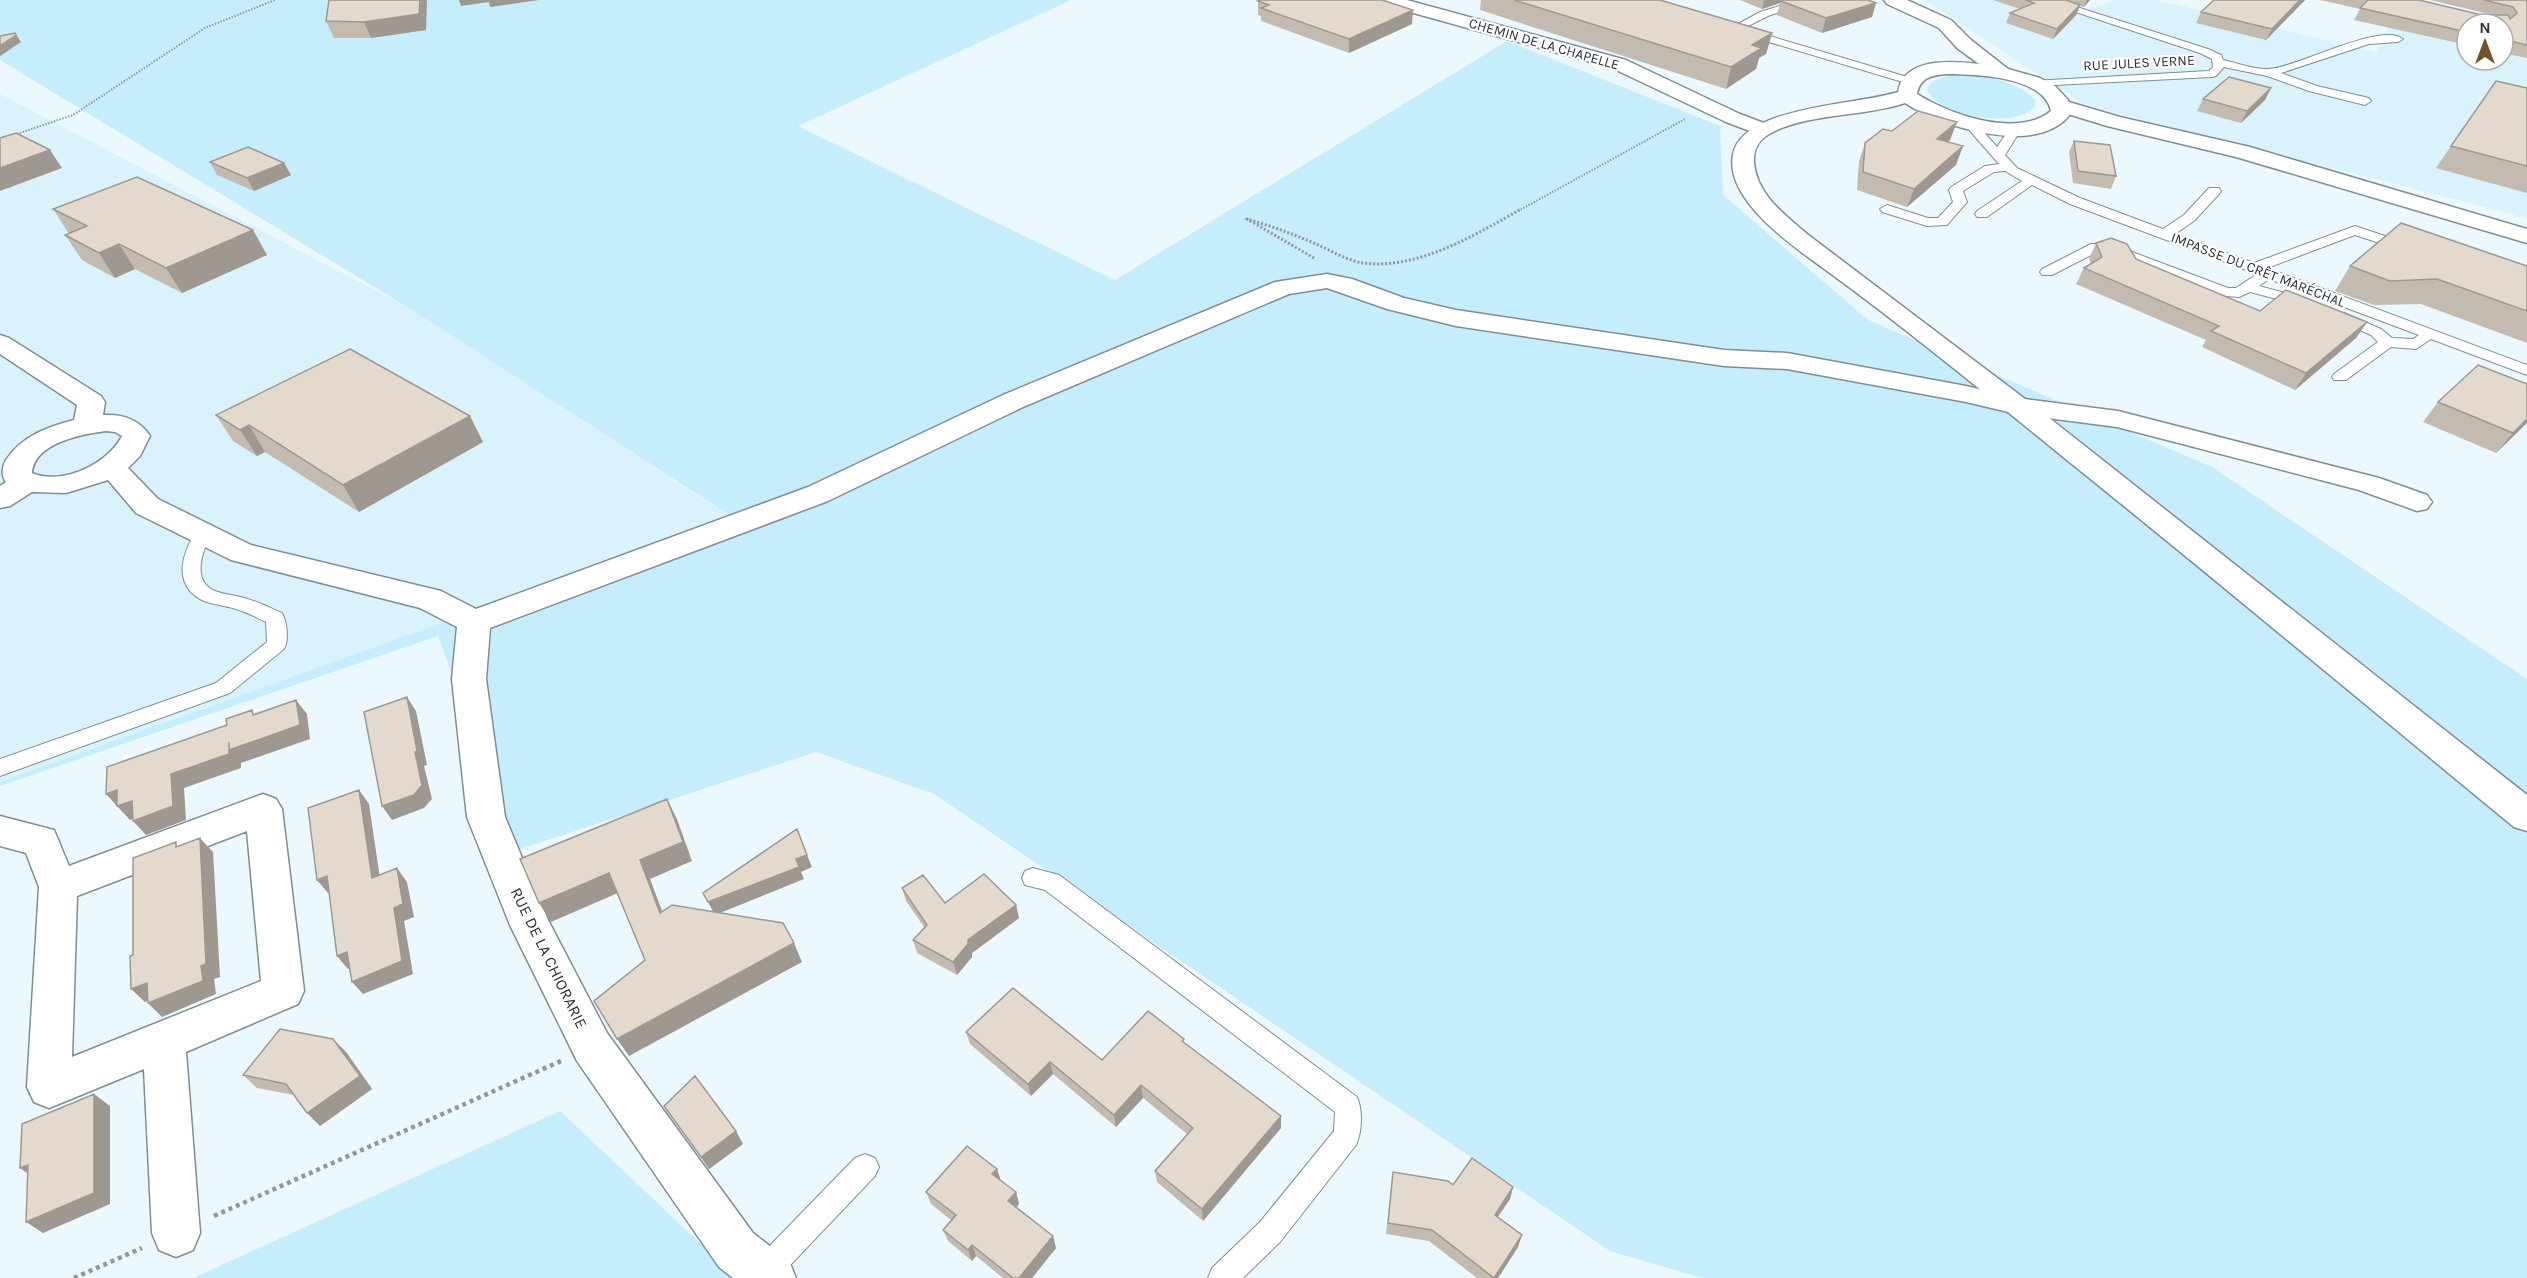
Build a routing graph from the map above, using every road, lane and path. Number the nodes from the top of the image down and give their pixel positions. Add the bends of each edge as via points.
1 (275, 0) edge
2 (1386, 0) edge
3 (1809, 0) edge
4 (1893, 0) edge
5 (2044, 0) edge
6 (2398, 39) dead end
7 (1964, 44) junction
8 (2218, 62) junction
9 (1958, 67) junction
10 (2001, 72) junction
11 (2270, 73) junction
12 (2035, 83) junction
13 (1909, 88) junction
14 (2365, 100) dead end
15 (1709, 106) junction
16 (2062, 106) junction
17 (1835, 113) junction
18 (1937, 114) junction
19 (1970, 124) junction
20 (2016, 128) junction
21 (1762, 129) junction
22 (10, 136) edge
23 (1999, 154) junction
24 (2008, 166) junction
25 (2031, 180) junction
26 (2214, 191) dead end
27 (1887, 209) dead end
28 (1982, 214) dead end
29 (2165, 234) junction
30 (2527, 236) edge
31 (2419, 252) edge
32 (2261, 271) junction
33 (2047, 272) dead end
34 (1313, 282) junction
35 (2248, 287) junction
36 (2429, 334) junction
37 (2388, 342) junction
38 (0, 343) edge
39 (2527, 370) edge
40 (2340, 377) dead end
41 (2017, 406) junction
42 (87, 424) junction
43 (111, 466) junction
44 (26, 483) junction
45 (0, 499) edge
46 (2417, 502) dead end
47 (203, 534) junction
48 (474, 622) junction
49 (0, 768) edge
50 (2527, 816) edge
51 (0, 831) edge
52 (1033, 878) dead end
53 (58, 887) junction
54 (164, 1041) junction
55 (592, 1047) junction
56 (866, 1167) dead end
57 (176, 1233) junction
58 (768, 1275) edge
59 (74, 1278) edge
60 (1222, 1278) edge

1 - 22 path via 205,28 74,115
2 - 15 main road, CHEMIN DE LA CHAPELLE via 1619,64
3 - 13 lane via 1729,27
4 - 7 main road via 1945,24
5 - 8 lane via 2204,51 2217,57
6 - 11 lane via 2368,41
7 - 9 main road
7 - 10 main road
8 - 11 lane, RUE JULES VERNE
8 - 12 lane, RUE JULES VERNE via 2219,68 2212,74
9 - 10 main road
9 - 13 main road via 1923,72
10 - 12 main road
11 - 14 lane, RUE JULES VERNE via 2313,89
12 - 16 main road via 2058,98
13 - 17 main road via 1890,103
13 - 18 main road
15 - 21 main road, CHEMIN DE LA CHAPELLE
15 - 34 path via 1454,246 1418,257 1361,263 1247,219 1317,260 1323,271
16 - 20 main road via 2061,113 2048,123
16 - 30 main road via 2242,152
17 - 18 main road
17 - 21 main road via 1802,117
18 - 19 main road
19 - 20 main road
19 - 23 lane, IMPASSE DU CRÊT MARÉCHAL
20 - 23 lane
21 - 41 main road via 1743,155 1744,176 1756,197 1786,228
23 - 24 lane, IMPASSE DU CRÊT MARÉCHAL
24 - 25 lane, IMPASSE DU CRÊT MARÉCHAL
24 - 27 lane via 1990,169 1956,190 1960,202 1942,222 1927,222
25 - 28 lane
25 - 29 lane, IMPASSE DU CRÊT MARÉCHAL via 2075,201
26 - 29 lane via 2189,218
29 - 32 lane, IMPASSE DU CRÊT MARÉCHAL
31 - 32 lane via 2355,230
32 - 35 lane
32 - 36 lane, IMPASSE DU CRÊT MARÉCHAL
33 - 35 lane via 2096,247 2106,247 2226,292 2239,293
34 - 41 main road via 1343,284 1396,304 1456,318 1724,358 1786,361
34 - 48 main road via 1284,287 1160,338 818,494
35 - 37 lane via 2311,304 2376,332
36 - 37 lane via 2416,344
36 - 39 lane, IMPASSE DU CRÊT MARÉCHAL
37 - 40 lane
38 - 42 main road via 91,402
41 - 46 main road via 2118,419 2369,484
41 - 50 main road
42 - 43 main road via 121,424 136,436 130,451
42 - 44 main road via 48,437 21,458 15,468 17,477
43 - 44 main road via 56,485
43 - 47 main road via 147,506
44 - 45 main road
47 - 48 main road via 242,553 430,599
47 - 49 lane via 190,563 194,582 205,594 242,603 275,618 277,644 223,688
48 - 55 main road, RUE DE LA CHIORARIE via 469,679 486,817 530,926
51 - 53 main road via 41,841
52 - 60 lane via 1051,882 1348,1107 1347,1136 1270,1232
53 - 54 main road via 50,1087
53 - 54 main road via 263,809 283,992
54 - 57 main road
55 - 57 path
55 - 58 main road, RUE DE LA CHIORARIE via 736,1250
56 - 58 lane
57 - 59 path

